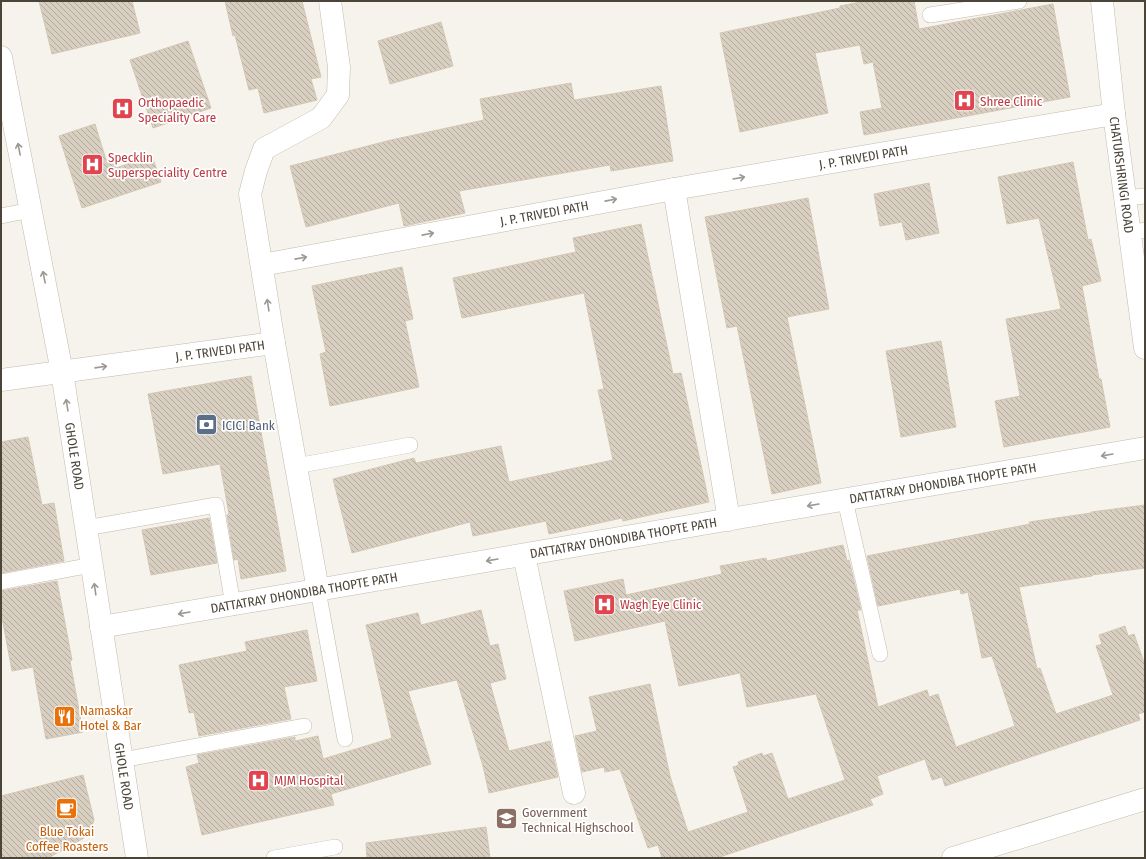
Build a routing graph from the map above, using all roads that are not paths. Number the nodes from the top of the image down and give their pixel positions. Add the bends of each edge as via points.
1 (330, 1) edge
2 (1019, 1) edge
3 (1102, 1) edge
4 (930, 15) dead end
5 (1, 57) edge
6 (3, 83) edge
7 (1114, 114) junction
8 (674, 189) junction
9 (1135, 197) edge
10 (31, 210) junction
11 (1, 216) edge
12 (1137, 232) edge
13 (262, 265) junction
14 (274, 343) junction
15 (1145, 343) edge
16 (62, 372) junction
17 (1, 380) edge
18 (410, 445) dead end
19 (1145, 448) edge
20 (296, 466) junction
21 (845, 500) junction
22 (729, 520) junction
23 (86, 528) junction
24 (524, 555) junction
25 (92, 565) junction
26 (1, 582) edge
27 (318, 590) junction
28 (233, 605) junction
29 (101, 627) junction
30 (880, 654) dead end
31 (304, 726) dead end
32 (345, 739) dead end
33 (122, 760) junction
34 (574, 793) dead end
35 (1145, 799) edge
36 (335, 847) dead end
37 (133, 856) edge
38 (274, 858) edge
39 (952, 858) edge

1 - 13 street via 340,67 338,95 321,118 264,149 250,194
2 - 4 lane
3 - 7 street, CHATURSHRINGI ROAD
5 - 6 street, GHOLE ROAD
10 -> 6 street, GHOLE ROAD
8 -> 7 street, J. P. TRIVEDI PATH
7 - 9 street, CHATURSHRINGI ROAD
13 -> 8 street, J. P. TRIVEDI PATH
8 - 22 street
9 - 12 street, CHATURSHRINGI ROAD
10 - 11 lane
16 -> 10 street, GHOLE ROAD
12 - 15 street, CHATURSHRINGI ROAD
14 -> 13 street, J. P. TRIVEDI PATH
16 -> 14 street, J. P. TRIVEDI PATH
14 - 20 street
16 - 17 street, J. P. TRIVEDI PATH
23 -> 16 street, GHOLE ROAD
18 - 20 lane
19 -> 21 street, DATTATRAY DHONDIBA THOPTE PATH
20 - 27 street
21 -> 22 street, DATTATRAY DHONDIBA THOPTE PATH
21 - 30 lane
22 - 24 street, DATTATRAY DHONDIBA THOPTE PATH
23 - 25 street, GHOLE ROAD
23 - 28 lane via 216,505
24 -> 27 street, DATTATRAY DHONDIBA THOPTE PATH
24 - 34 street
25 - 26 lane
29 -> 25 street, GHOLE ROAD
27 - 28 street, DATTATRAY DHONDIBA THOPTE PATH
27 - 32 lane
28 -> 29 street, DATTATRAY DHONDIBA THOPTE PATH
29 - 33 street, GHOLE ROAD
31 - 33 lane
33 - 37 street, GHOLE ROAD
35 - 39 street
36 - 38 lane

